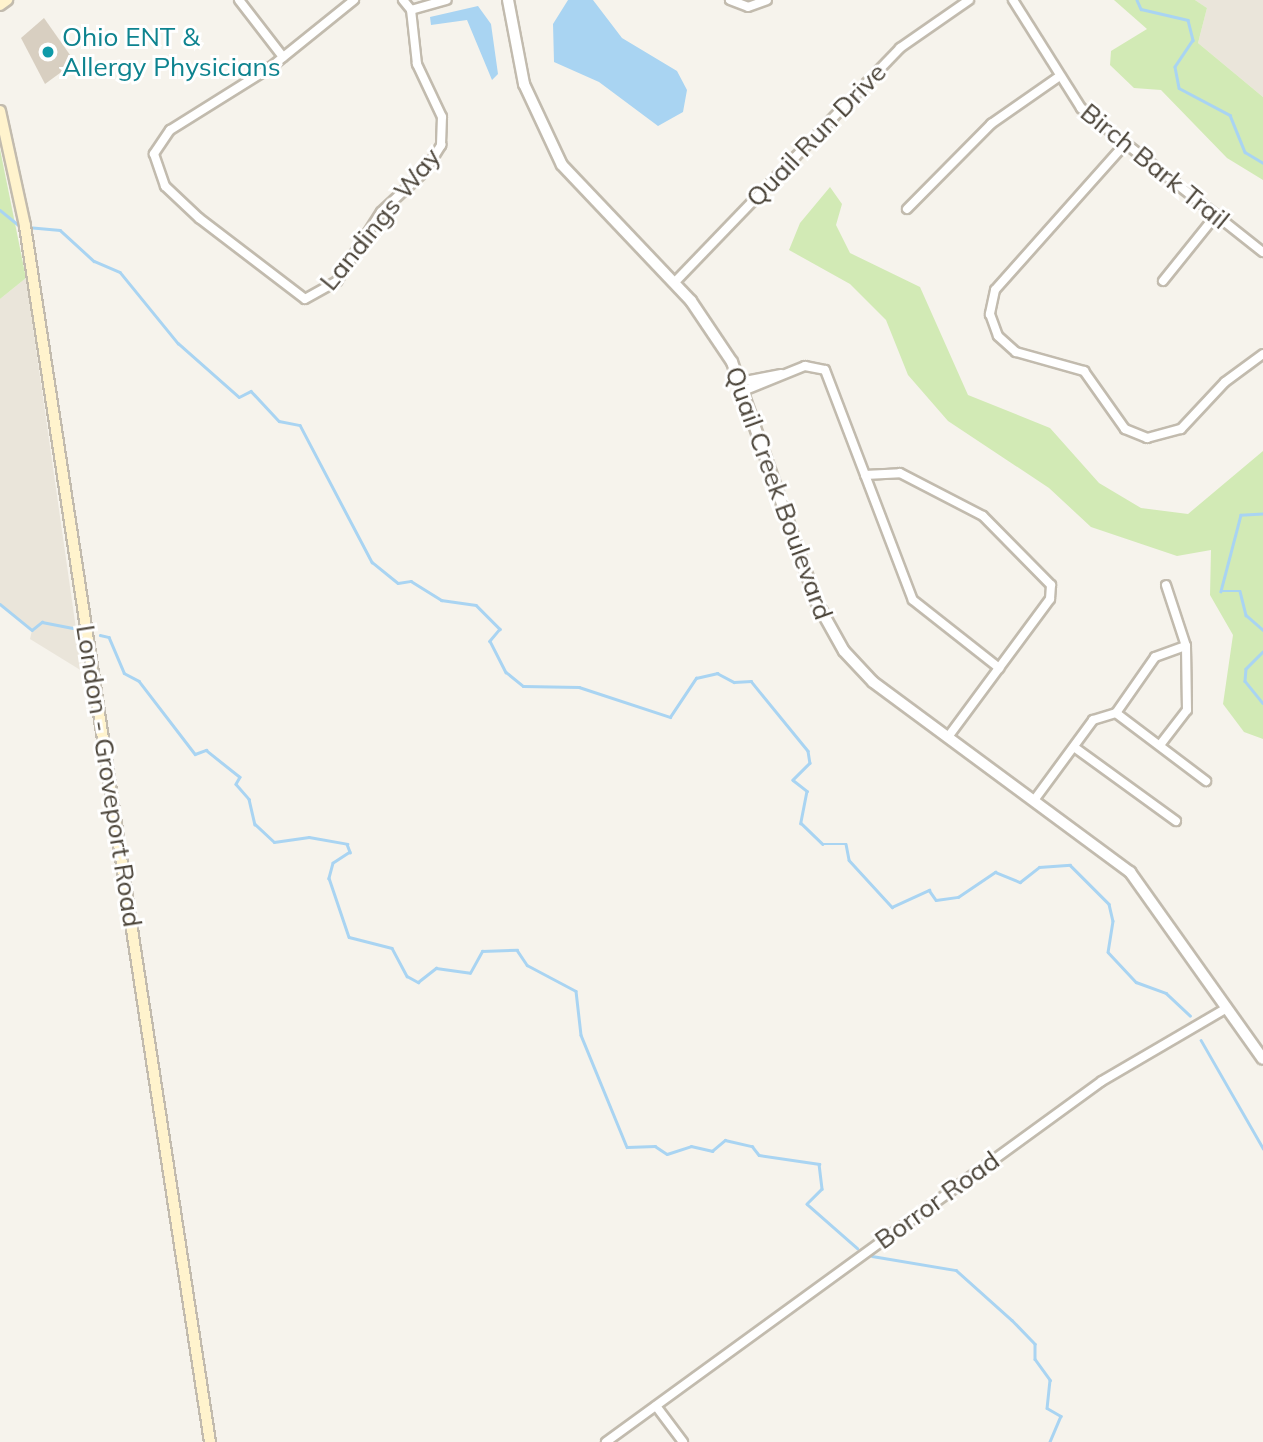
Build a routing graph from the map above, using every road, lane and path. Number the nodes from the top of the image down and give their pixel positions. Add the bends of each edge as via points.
1 (6, 0) edge
2 (239, 0) edge
3 (354, 0) edge
4 (403, 0) edge
5 (447, 0) edge
6 (508, 0) edge
7 (730, 0) edge
8 (766, 0) edge
9 (969, 0) edge
10 (1013, 0) edge
11 (0, 5) edge
12 (411, 10) junction
13 (283, 57) junction
14 (1057, 78) junction
15 (0, 111) edge
16 (1125, 144) junction
17 (907, 209) dead end
18 (1216, 215) junction
19 (1263, 252) edge
20 (1163, 281) dead end
21 (674, 283) junction
22 (1263, 354) edge
23 (741, 386) junction
24 (864, 475) junction
25 (1166, 585) dead end
26 (1186, 646) junction
27 (999, 668) junction
28 (1116, 713) junction
29 (948, 737) junction
30 (1160, 745) junction
31 (1074, 747) junction
32 (1206, 780) dead end
33 (1035, 799) junction
34 (1177, 821) dead end
35 (1227, 1008) junction
36 (1263, 1059) edge
37 (656, 1406) junction
38 (210, 1442) edge
39 (606, 1442) edge
40 (683, 1442) edge

1 - 11 main road
2 - 13 street
3 - 13 street
4 - 12 street
5 - 12 street
6 - 21 street, Quail Creek Boulevard via 524,83 549,144 580,190
7 - 8 street via 748,7
9 - 21 street, Quail Run Drive via 900,48
10 - 14 street, Birch Bark Trail
12 - 13 street, Landings Way via 417,64 442,117 440,145 323,293 305,299 289,292 170,190 153,161 170,130
14 - 16 street, Birch Bark Trail
14 - 17 street via 991,124
15 - 38 main road, London - Groveport Road via 26,229
16 - 18 street, Birch Bark Trail
16 - 22 street via 995,290 990,314 998,337 1016,352 1084,370 1125,429 1147,438 1181,429
18 - 19 street, Birch Bark Trail
18 - 20 street
21 - 23 street, Quail Creek Boulevard via 711,325
23 - 24 street via 812,365 831,376
23 - 29 street, Quail Creek Boulevard via 827,627 860,671
24 - 27 street via 913,600
24 - 27 street via 900,473 956,501 983,516 1046,576 1050,599
25 - 26 street
26 - 28 street via 1155,657
26 - 30 street via 1187,710
27 - 29 street
28 - 30 street
28 - 31 street via 1093,720
29 - 33 street, Quail Creek Boulevard
30 - 32 street
31 - 33 street
31 - 34 street
33 - 35 street, Quail Creek Boulevard via 1130,872
35 - 36 street
35 - 37 street, Borror Road via 1102,1081
37 - 39 street, Borror Road
37 - 40 street

